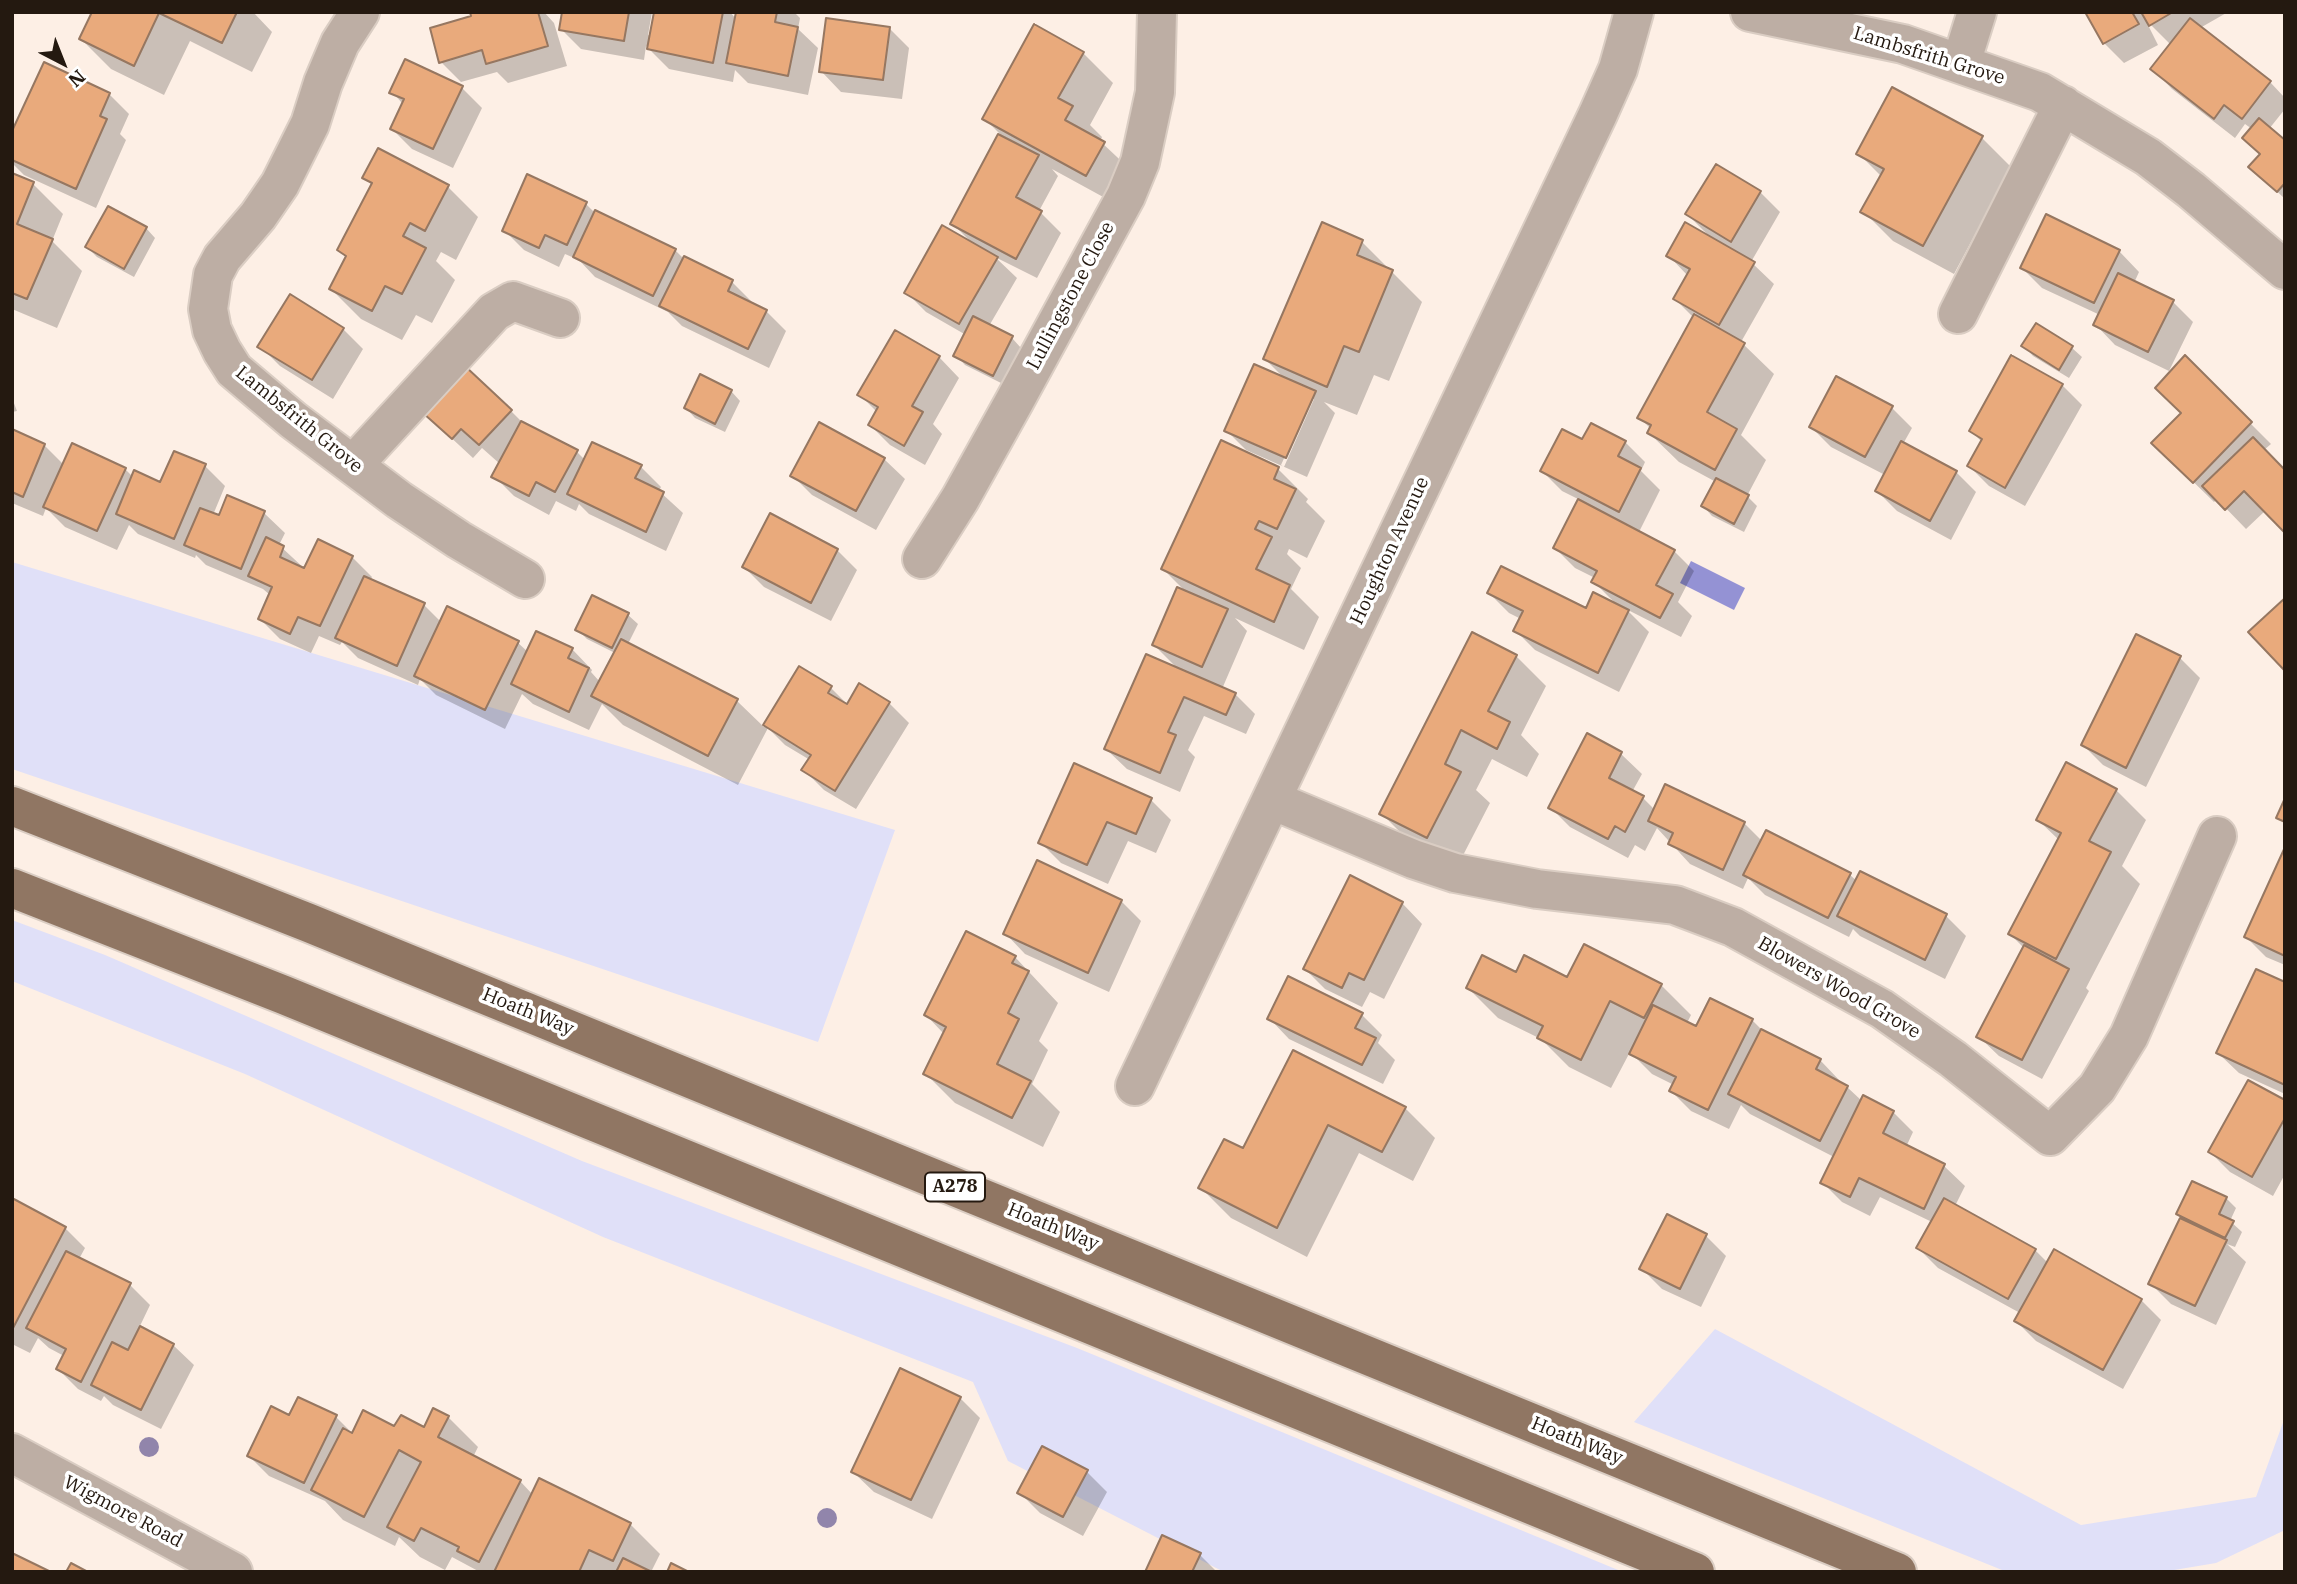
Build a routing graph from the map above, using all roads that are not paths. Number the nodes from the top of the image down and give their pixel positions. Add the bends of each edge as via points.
1 (360, 12) edge
2 (1157, 12) edge
3 (1634, 12) edge
4 (1750, 12) edge
5 (1977, 12) edge
6 (1962, 63) junction
7 (2063, 105) junction
8 (2285, 270) edge
9 (1958, 314) dead end
10 (560, 318) dead end
11 (353, 465) junction
12 (922, 559) dead end
13 (525, 579) dead end
14 (1272, 800) junction
15 (12, 806) edge
16 (2217, 836) dead end
17 (12, 888) edge
18 (1135, 1086) dead end
19 (12, 1453) edge
20 (233, 1572) edge
21 (1695, 1572) edge
22 (1897, 1572) edge

1 - 11 street, Lambsfrith Grove via 340,43 310,124 280,184 213,275 208,309 212,330 234,370
2 - 12 street, Lullingstone Close via 1155,92 1136,173 994,439
3 - 14 street, Houghton Avenue via 1618,69 1598,114
4 - 6 street, Lambsfrith Grove via 1903,44
5 - 6 street
6 - 7 street, Lambsfrith Grove
7 - 8 street, Lambsfrith Grove via 2148,157
7 - 9 street
10 - 11 street via 513,301 494,312
11 - 13 street, Lambsfrith Grove via 458,540
14 - 16 street, Blowers Wood Grove via 1455,873 1537,889 1675,905 1733,927 1882,1009 2050,1136 2096,1088 2118,1056
14 - 18 street, Houghton Avenue
15 - 22 main road, Hoath Way / A278 via 322,928
17 - 21 main road
19 - 20 street, Wigmore Road

